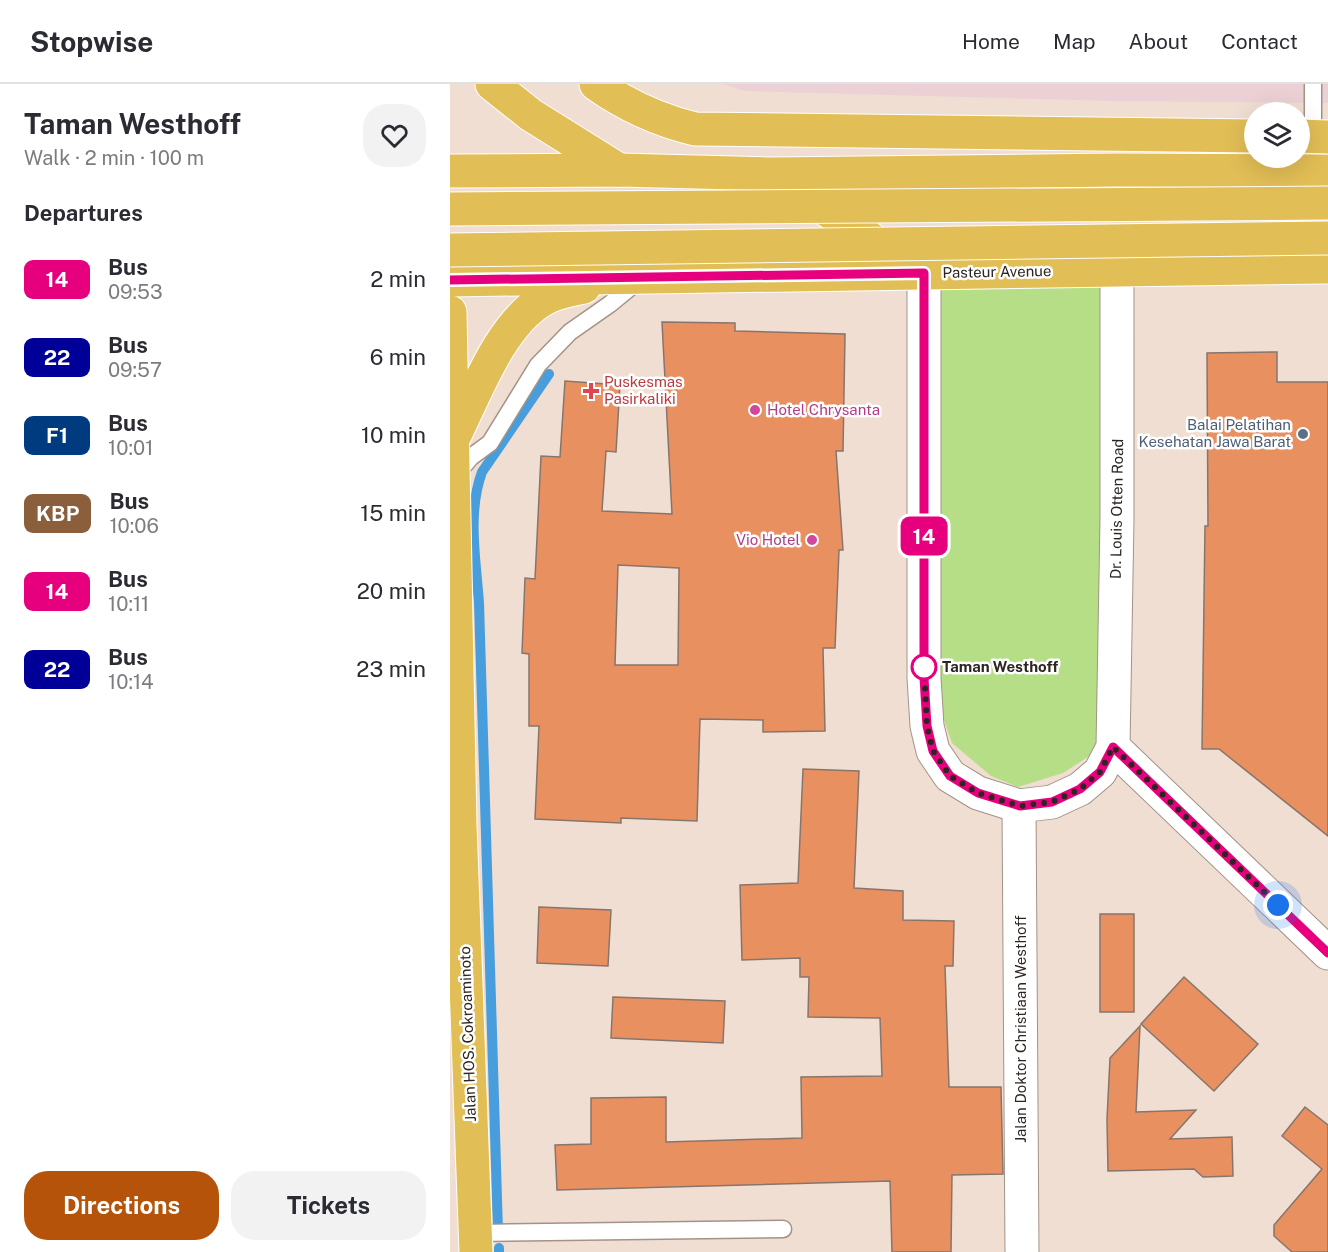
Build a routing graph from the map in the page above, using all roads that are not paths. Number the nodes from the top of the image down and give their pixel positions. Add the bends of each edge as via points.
1 (492, 84) edge
2 (596, 84) edge
3 (1314, 85) edge
4 (1244, 136) edge
5 (1310, 136) edge
6 (1328, 136) edge
7 (619, 170) junction
8 (450, 171) edge
9 (1321, 172) edge
10 (771, 174) junction
11 (1328, 203) edge
12 (450, 209) edge
13 (1328, 238) edge
14 (450, 250) edge
15 (1321, 268) edge
16 (1117, 271) junction
17 (924, 273) junction
18 (632, 277) junction
19 (450, 280) edge
20 (450, 312) edge
21 (452, 440) junction
22 (454, 477) junction
23 (1113, 747) junction
24 (1020, 806) junction
25 (1328, 953) edge
26 (783, 1229) dead end
27 (476, 1243) edge
28 (1022, 1252) edge

1 - 7 highway via 531,115
2 - 4 highway via 651,116 695,129
3 - 9 lane
5 - 6 highway, bridge
7 - 8 highway
7 - 10 highway
9 - 10 highway
9 - 15 highway
10 - 17 highway
11 - 12 highway, bridge
13 - 14 highway, bridge
15 - 16 highway, Pasteur Avenue
16 - 17 highway, Pasteur Avenue
16 - 23 main road, Dr. Louis Otten Road
17 - 18 highway, Pasteur Avenue
17 - 24 main road, Dr. Louis Otten Road via 927,726 933,751 950,776 978,793
18 - 19 highway, Pasteur Avenue
18 - 21 highway via 557,293 521,317 510,330
18 - 22 lane via 610,304 570,332 538,365 490,443
20 - 21 highway, Jalan HOS. Cokroaminoto
21 - 22 highway, Jalan HOS. Cokroaminoto
22 - 27 highway, Jalan HOS. Cokroaminoto via 460,836
23 - 24 main road, Dr. Louis Otten Road via 1100,772 1080,789 1052,802
23 - 25 main road
24 - 28 main road, Jalan Doktor Christiaan Westhoff
26 - 27 lane

